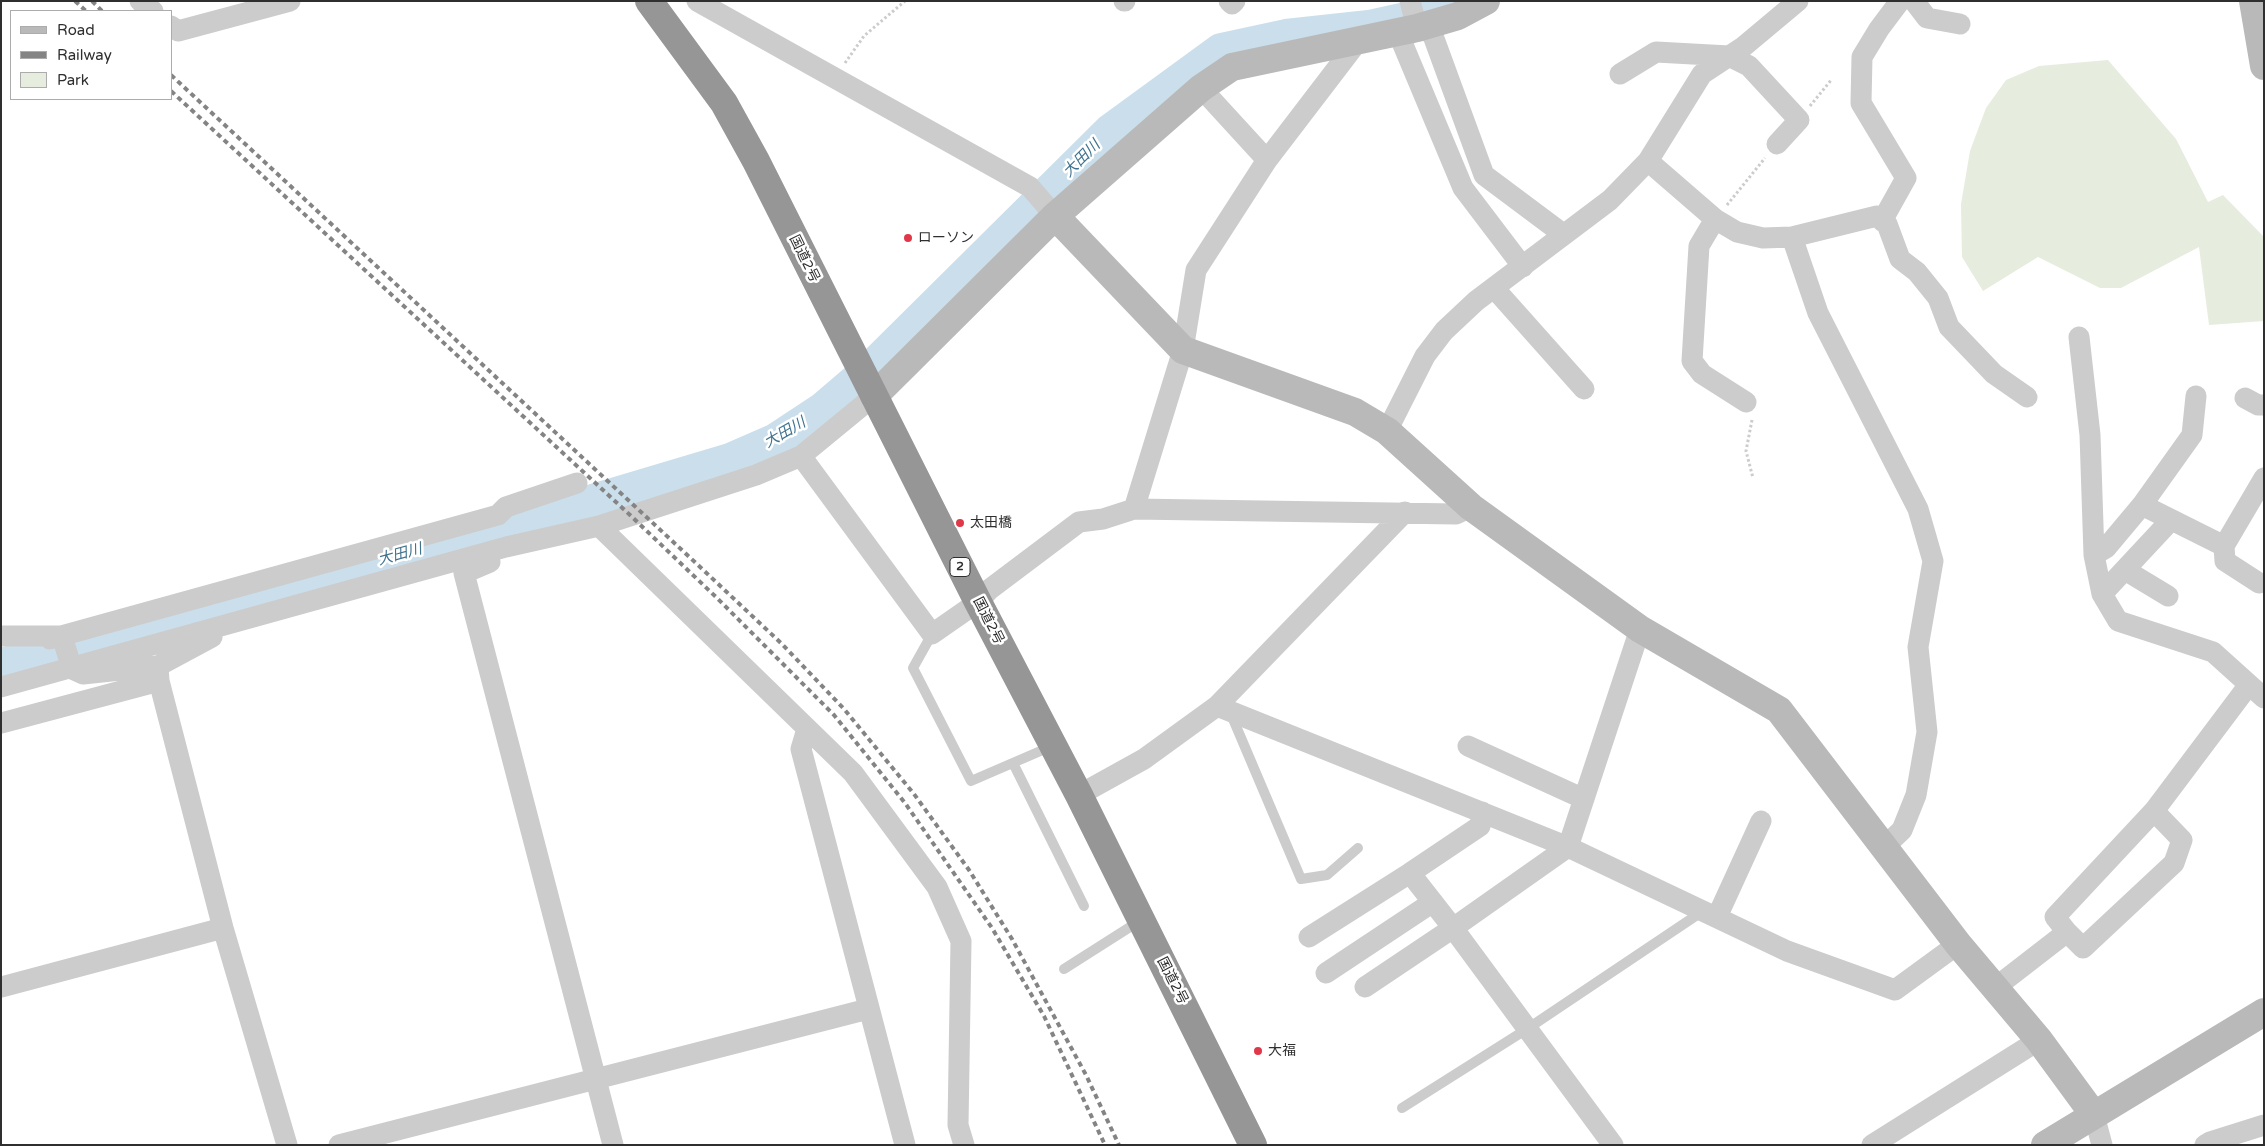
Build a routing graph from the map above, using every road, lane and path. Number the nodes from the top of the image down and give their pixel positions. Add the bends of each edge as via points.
1 (140, 1) edge
2 (290, 1) edge
3 (697, 1) edge
4 (905, 1) edge
5 (1229, 1) edge
6 (1235, 1) edge
7 (1410, 1) edge
8 (1486, 1) edge
9 (1798, 1) edge
10 (1900, 1) edge
11 (1914, 1) edge
12 (2253, 1) edge
13 (659, 4) edge
14 (152, 10) edge
15 (1960, 24) dead end
16 (172, 27) edge
17 (1417, 28) junction
18 (1358, 41) junction
19 (1729, 56) junction
20 (2264, 66) edge
21 (1620, 74) dead end
22 (834, 78) junction
23 (1832, 78) dead end
24 (1202, 88) junction
25 (1799, 120) junction
26 (1777, 144) joint
27 (1267, 160) junction
28 (1648, 160) junction
29 (1055, 216) junction
30 (1715, 219) junction
31 (1882, 220) junction
32 (1563, 234) junction
33 (1792, 237) junction
34 (1523, 267) junction
35 (1494, 288) junction
36 (2078, 337) dead end
37 (1182, 350) junction
38 (1584, 389) dead end
39 (874, 396) junction
40 (2196, 396) dead end
41 (2027, 397) dead end
42 (1746, 402) joint
43 (1387, 431) junction
44 (801, 456) junction
45 (1753, 478) dead end
46 (2264, 478) edge
47 (577, 483) dead end
48 (2142, 505) junction
49 (1471, 507) junction
50 (1134, 509) junction
51 (1405, 512) junction
52 (2172, 520) junction
53 (599, 526) junction
54 (2224, 546) junction
55 (506, 547) junction
56 (2094, 555) junction
57 (2124, 570) junction
58 (2259, 583) dead end
59 (2102, 594) junction
60 (2168, 596) dead end
61 (978, 602) junction
62 (229, 623) junction
63 (1640, 629) junction
64 (932, 634) junction
65 (1, 636) edge
66 (1, 651) edge
67 (67, 651) junction
68 (159, 673) junction
69 (1, 688) edge
70 (2256, 692) edge
71 (1217, 706) junction
72 (1, 724) edge
73 (807, 729) junction
74 (1053, 746) junction
75 (1468, 746) dead end
76 (1014, 762) junction
77 (1079, 795) junction
78 (1584, 799) junction
79 (2154, 811) junction
80 (1482, 812) junction
81 (1761, 821) dead end
82 (1568, 847) junction
83 (1884, 847) junction
84 (1358, 848) dead end
85 (1410, 873) junction
86 (1433, 902) junction
87 (1084, 906) dead end
88 (1710, 914) junction
89 (1141, 920) junction
90 (223, 928) junction
91 (1453, 928) junction
92 (2067, 932) junction
93 (1309, 937) dead end
94 (1958, 944) junction
95 (1064, 969) dead end
96 (1326, 973) dead end
97 (1, 987) edge
98 (1996, 987) junction
99 (1365, 988) dead end
100 (868, 1009) junction
101 (2264, 1012) edge
102 (1528, 1029) junction
103 (2040, 1040) junction
104 (596, 1079) junction
105 (1402, 1108) dead end
106 (2094, 1115) junction
107 (2264, 1125) edge
108 (287, 1145) edge
109 (339, 1145) edge
110 (613, 1145) edge
111 (905, 1145) edge
112 (964, 1145) edge
113 (1253, 1145) edge
114 (1613, 1145) edge
115 (1872, 1145) edge
116 (2045, 1145) edge
117 (2102, 1145) edge
118 (2205, 1145) edge

1 - 14 street
2 - 16 street via 178,31
3 - 22 street
4 - 22 path via 864,36
5 - 6 street via 1232,4
7 - 17 street
8 - 17 street via 1458,16
9 - 19 street
10 - 31 street via 1862,56 1860,103 1906,178
11 - 15 street via 1927,18
12 - 20 street
13 - 39 highway, 国道2号 / 2 via 724,103 756,161
17 - 18 street
17 - 32 street via 1432,33 1484,176
17 - 34 street via 1401,40 1463,188
18 - 24 street via 1232,67
18 - 27 street
19 - 21 street via 1656,52
19 - 25 street via 1749,66
19 - 28 street via 1702,74
22 - 29 street via 1030,187
23 - 25 path
24 - 27 street
24 - 29 street
25 - 26 street
26 - 30 path
27 - 37 street via 1196,270
28 - 30 street
28 - 32 street via 1610,200
29 - 37 street
29 - 39 street
30 - 33 street via 1737,232 1763,238
30 - 42 street via 1699,246 1692,361 1702,374
31 - 33 street via 1876,216
31 - 41 street via 1887,224 1900,259 1938,298 1949,328 1994,374
32 - 34 street
33 - 83 street via 1818,313 1918,509 1933,561 1918,647 1927,732 1916,795 1902,830
34 - 35 street
35 - 38 street
35 - 43 street via 1444,331 1425,356
36 - 56 street via 2090,435
37 - 43 street via 1355,412
37 - 50 street
39 - 44 street
39 - 61 highway, 国道2号 / 2
40 - 48 street via 2192,435
42 - 45 path via 1753,414 1746,451
43 - 49 street
44 - 53 street via 756,475
44 - 64 street
46 - 54 street
47 - 67 street via 506,507 498,515
48 - 52 street
48 - 56 street via 2106,548
49 - 51 street via 1456,514
49 - 63 street
50 - 51 street
50 - 61 street via 1103,519 1079,522 990,589
51 - 71 street
52 - 54 street
52 - 57 street
53 - 55 street
53 - 73 street
54 - 58 street via 2225,561
55 - 62 street
55 - 104 street via 501,557 464,573
56 - 59 street
57 - 59 street
57 - 60 street
59 - 70 street via 2118,621 2213,652
61 - 64 street
61 - 74 highway, 国道2号 / 2
62 - 67 street
62 - 68 street via 220,633
63 - 78 street
63 - 83 street via 1779,710
64 - 76 lane via 913,668 971,781
65 - 67 street
66 - 67 street
67 - 68 street via 83,674
67 - 69 street
68 - 72 street
68 - 90 street
70 - 79 street
71 - 77 street via 1144,759
71 - 80 street
71 - 84 lane via 1233,719 1301,879 1327,875
73 - 100 street via 801,749
73 - 112 street via 853,773 937,887 961,941 958,1125
74 - 76 lane
74 - 77 highway, 国道2号 / 2
75 - 78 street
76 - 87 lane
77 - 89 highway, 国道2号 / 2
78 - 82 street
79 - 92 street via 2055,917
79 - 92 street via 2182,840 2174,863 2083,948
80 - 82 street
80 - 85 street via 1480,826
81 - 88 street
82 - 88 street
82 - 91 street
83 - 94 street
85 - 86 street
85 - 93 street
86 - 91 street
86 - 96 street
88 - 94 street via 1787,950 1895,990
88 - 102 lane
89 - 95 lane
89 - 113 highway, 国道2号 / 2
90 - 97 street
90 - 108 street
91 - 99 street
91 - 102 street
92 - 98 street
94 - 98 street
98 - 103 street
100 - 104 street
100 - 111 street
101 - 106 street
102 - 105 lane
102 - 114 street
103 - 106 street
103 - 115 street
104 - 109 street
104 - 110 street
106 - 116 street
106 - 117 street
107 - 118 street

